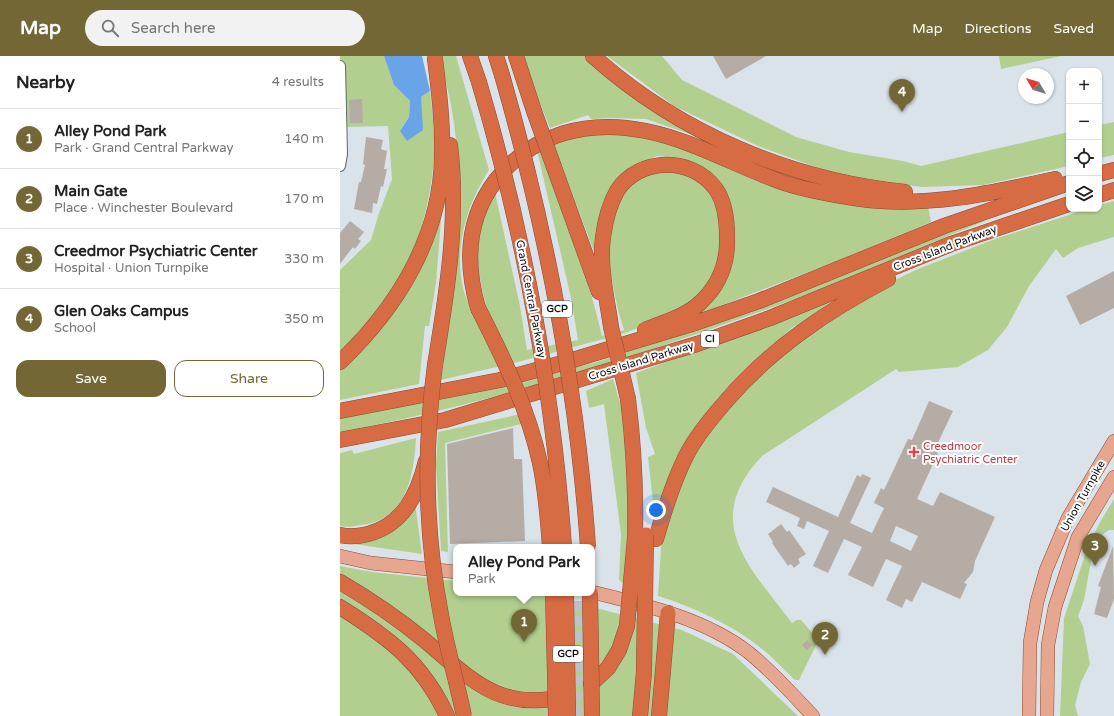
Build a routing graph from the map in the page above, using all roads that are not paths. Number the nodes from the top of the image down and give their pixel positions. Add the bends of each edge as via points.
1 (470, 56) edge
2 (496, 56) edge
3 (516, 56) edge
4 (593, 56) edge
5 (434, 58) edge
6 (340, 66) edge
7 (1114, 165) edge
8 (340, 166) edge
9 (1102, 167) edge
10 (1114, 170) edge
11 (1102, 173) edge
12 (1066, 176) edge
13 (1049, 180) junction
14 (1066, 184) edge
15 (1114, 190) edge
16 (1102, 194) edge
17 (1066, 205) edge
18 (1010, 224) junction
19 (597, 268) junction
20 (340, 362) edge
21 (566, 362) junction
22 (340, 411) edge
23 (445, 420) junction
24 (340, 440) edge
25 (1114, 441) edge
26 (340, 450) edge
27 (428, 452) junction
28 (1114, 477) edge
29 (340, 535) edge
30 (646, 538) junction
31 (550, 544) edge
32 (564, 544) edge
33 (588, 544) edge
34 (340, 556) edge
35 (453, 572) edge
36 (340, 582) edge
37 (595, 594) edge
38 (553, 596) edge
39 (566, 596) edge
40 (591, 596) edge
41 (340, 606) edge
42 (668, 613) junction
43 (448, 716) edge
44 (464, 716) edge
45 (556, 716) edge
46 (568, 716) edge
47 (592, 716) edge
48 (640, 716) edge
49 (660, 716) edge
50 (813, 716) edge
51 (1029, 716) edge
52 (1047, 716) edge

1 - 32 highway, Grand Central Parkway / GCP, bridge via 496,138 534,308 551,416
2 - 33 highway, GCP, bridge via 532,186 557,304 576,421
3 - 19 highway, bridge via 554,167
4 - 13 highway via 651,102 693,127 738,149 828,180 868,188 949,193 989,190
5 - 20 highway via 441,108 442,157 438,195 430,226 418,258 401,291 383,317
5 - 27 highway, bridge via 446,108 454,203 448,284 429,408
6 - 8 street
7 - 9 highway
10 - 11 highway
12 - 13 highway
13 - 31 highway, bridge via 948,200 862,199 778,180 647,131 611,126 578,129 549,138 526,150 507,167 490,188 478,213 471,238 469,261 471,284 478,308 512,379 540,463
14 - 21 highway, Cross Island Parkway / CI via 944,226 759,302
15 - 16 highway
17 - 18 highway, Cross Island Parkway / CI
18 - 23 highway, Cross Island Parkway / CI via 951,244 770,318 697,344
18 - 30 highway via 927,260 862,293 798,333 767,358 742,382 702,430 686,456
19 - 21 highway via 608,213 617,191 632,175 649,166 670,164 687,167 704,175 716,188 724,208 728,248 724,268 714,288 687,312
19 - 30 highway, bridge via 628,399 638,458
21 - 22 highway, Cross Island Parkway / CI via 500,380
23 - 24 highway, Cross Island Parkway / CI
23 - 26 highway
25 - 51 main road, Union Turnpike via 1068,518 1046,570 1030,643
27 - 29 highway via 417,492 406,509 393,522 379,531 368,534
27 - 44 highway, bridge via 428,497 435,575
28 - 52 main road, Union Turnpike via 1078,537 1055,607 1048,645
30 - 36 highway, bridge via 627,626 619,650 608,668 591,684 570,695 548,701 509,698 490,692 469,679 391,615
30 - 48 highway, bridge via 644,672
34 - 35 main road via 371,563
37 - 42 main road
38 - 45 highway, bridge
39 - 46 highway, GCP, bridge
40 - 47 highway, GCP, bridge
41 - 43 highway via 392,642 410,659 427,678
42 - 49 highway
42 - 50 main road via 694,622 746,651 768,669

